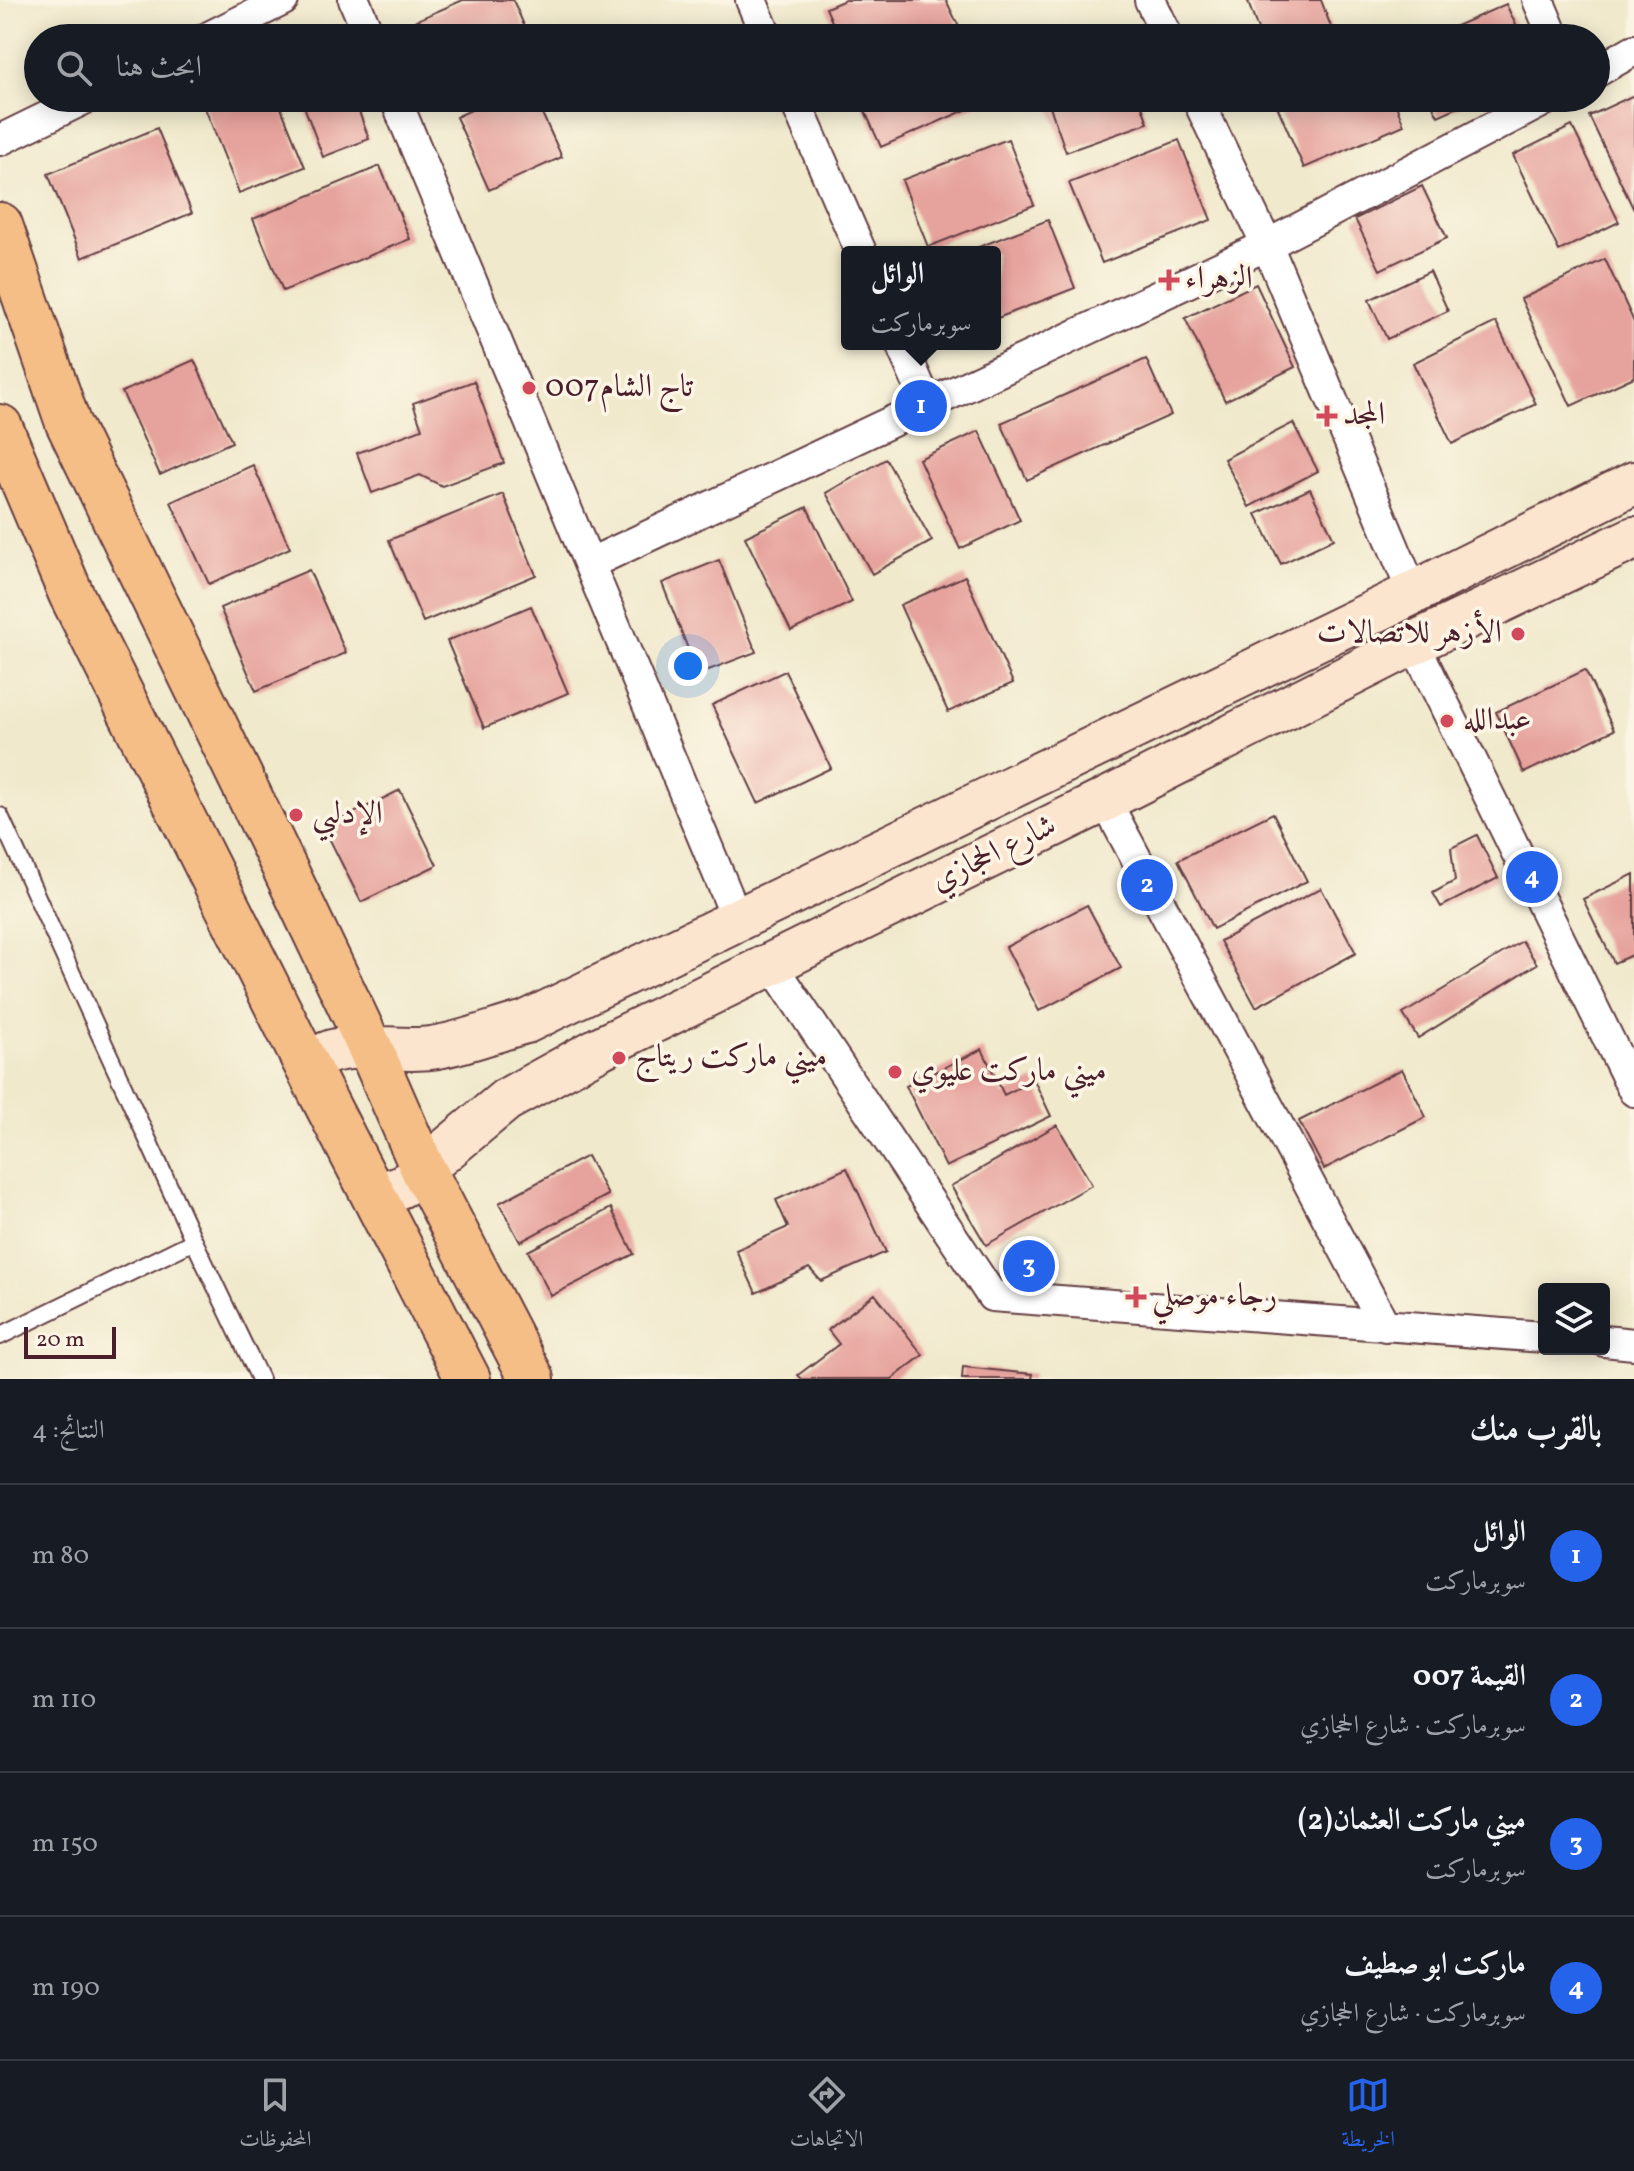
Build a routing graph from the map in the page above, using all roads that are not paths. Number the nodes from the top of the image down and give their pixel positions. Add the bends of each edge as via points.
1 (283, 0) edge
2 (354, 0) edge
3 (751, 0) edge
4 (1150, 0) edge
5 (1538, 0) edge
6 (235, 24) edge
7 (364, 24) edge
8 (761, 24) edge
9 (1161, 24) edge
10 (1548, 24) edge
11 (1634, 50) edge
12 (1610, 64) edge
13 (57, 112) edge
14 (401, 112) edge
15 (800, 112) edge
16 (1204, 112) edge
17 (1522, 112) edge
18 (0, 140) edge
19 (0, 225) edge
20 (1267, 245) junction
21 (858, 246) edge
22 (904, 350) edge
23 (927, 404) junction
24 (0, 427) edge
25 (1634, 483) edge
26 (1634, 538) edge
27 (591, 563) junction
28 (1413, 593) junction
29 (1414, 643) junction
30 (1105, 800) junction
31 (0, 816) edge
32 (738, 921) junction
33 (771, 963) junction
34 (371, 1050) junction
35 (308, 1068) junction
36 (1634, 1091) edge
37 (423, 1169) junction
38 (372, 1193) junction
39 (194, 1241) junction
40 (1385, 1326) junction
41 (0, 1336) edge
42 (1538, 1337) edge
43 (1610, 1342) edge
44 (1634, 1344) edge
45 (260, 1379) edge
46 (468, 1379) edge
47 (532, 1379) edge

1 - 6 street
2 - 7 street
3 - 8 street
4 - 9 street
5 - 10 street
11 - 12 street
13 - 18 street
14 - 27 street
15 - 21 street
16 - 20 street
17 - 20 street
19 - 34 highway via 68,423
20 - 23 street
20 - 28 street
22 - 23 street
23 - 27 street
24 - 35 highway via 71,594
25 - 28 main road
26 - 29 main road, شارع الحجازي
27 - 32 street
28 - 32 main road
29 - 30 main road, شارع الحجازي
29 - 36 street
30 - 33 main road, شارع الحجازي
30 - 40 street
31 - 39 lane
32 - 34 main road via 526,1022 431,1048
33 - 37 main road, شارع الحجازي via 506,1100
33 - 40 street via 992,1296
34 - 35 main road via 337,1049
34 - 37 highway
35 - 38 highway
37 - 38 main road, شارع الحجازي via 404,1186
37 - 47 highway
38 - 46 highway
39 - 41 lane
39 - 45 lane
40 - 42 street
43 - 44 street

